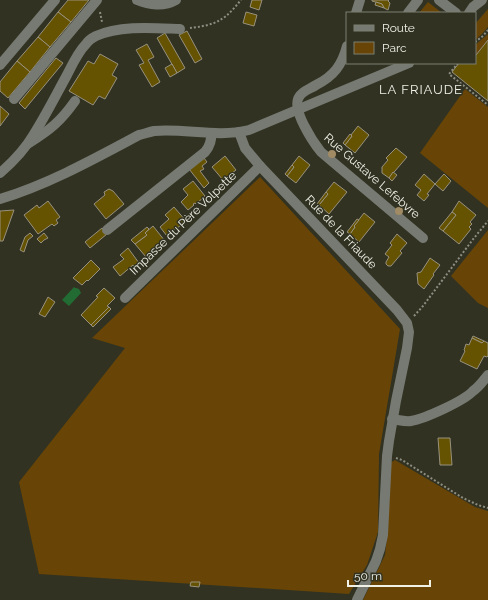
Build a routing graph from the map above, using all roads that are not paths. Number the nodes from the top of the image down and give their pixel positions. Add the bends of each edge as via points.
1 (55, 0) edge
2 (97, 0) edge
3 (137, 0) edge
4 (176, 0) edge
5 (360, 0) edge
6 (418, 0) edge
7 (440, 0) edge
8 (482, 0) edge
9 (356, 12) edge
10 (409, 12) edge
11 (455, 12) edge
12 (470, 12) edge
13 (180, 29) road end
14 (346, 49) edge
15 (407, 64) edge
16 (0, 66) edge
17 (14, 99) dead end
18 (75, 101) dead end
19 (298, 109) junction
20 (239, 132) junction
21 (211, 133) junction
22 (26, 145) junction
23 (260, 166) junction
24 (0, 173) edge
25 (0, 199) edge
26 (107, 230) dead end
27 (423, 238) dead end
28 (124, 298) dead end
29 (488, 375) edge
30 (392, 419) junction
31 (357, 600) edge

1 - 16 street
2 - 17 street
3 - 4 street via 149,4
5 - 9 street
6 - 10 street
7 - 11 street
8 - 12 street
13 - 22 street via 130,28 95,37 79,54
14 - 19 street via 337,69 298,99
15 - 19 street
18 - 22 street via 53,128
19 - 20 street
19 - 27 street, Rue Gustave Lefebvre via 306,131 321,152
20 - 21 street
20 - 23 street, Rue de la Friaude via 246,148
21 - 25 street via 169,130 139,135 64,174
21 - 26 street via 211,143 205,152
22 - 24 street
23 - 28 street, Impasse du Père Volpette
23 - 30 street, Rue de la Friaude via 397,310 407,324 407,348
29 - 30 street via 473,392 424,418 412,421
30 - 31 street via 387,456 383,535 376,561

